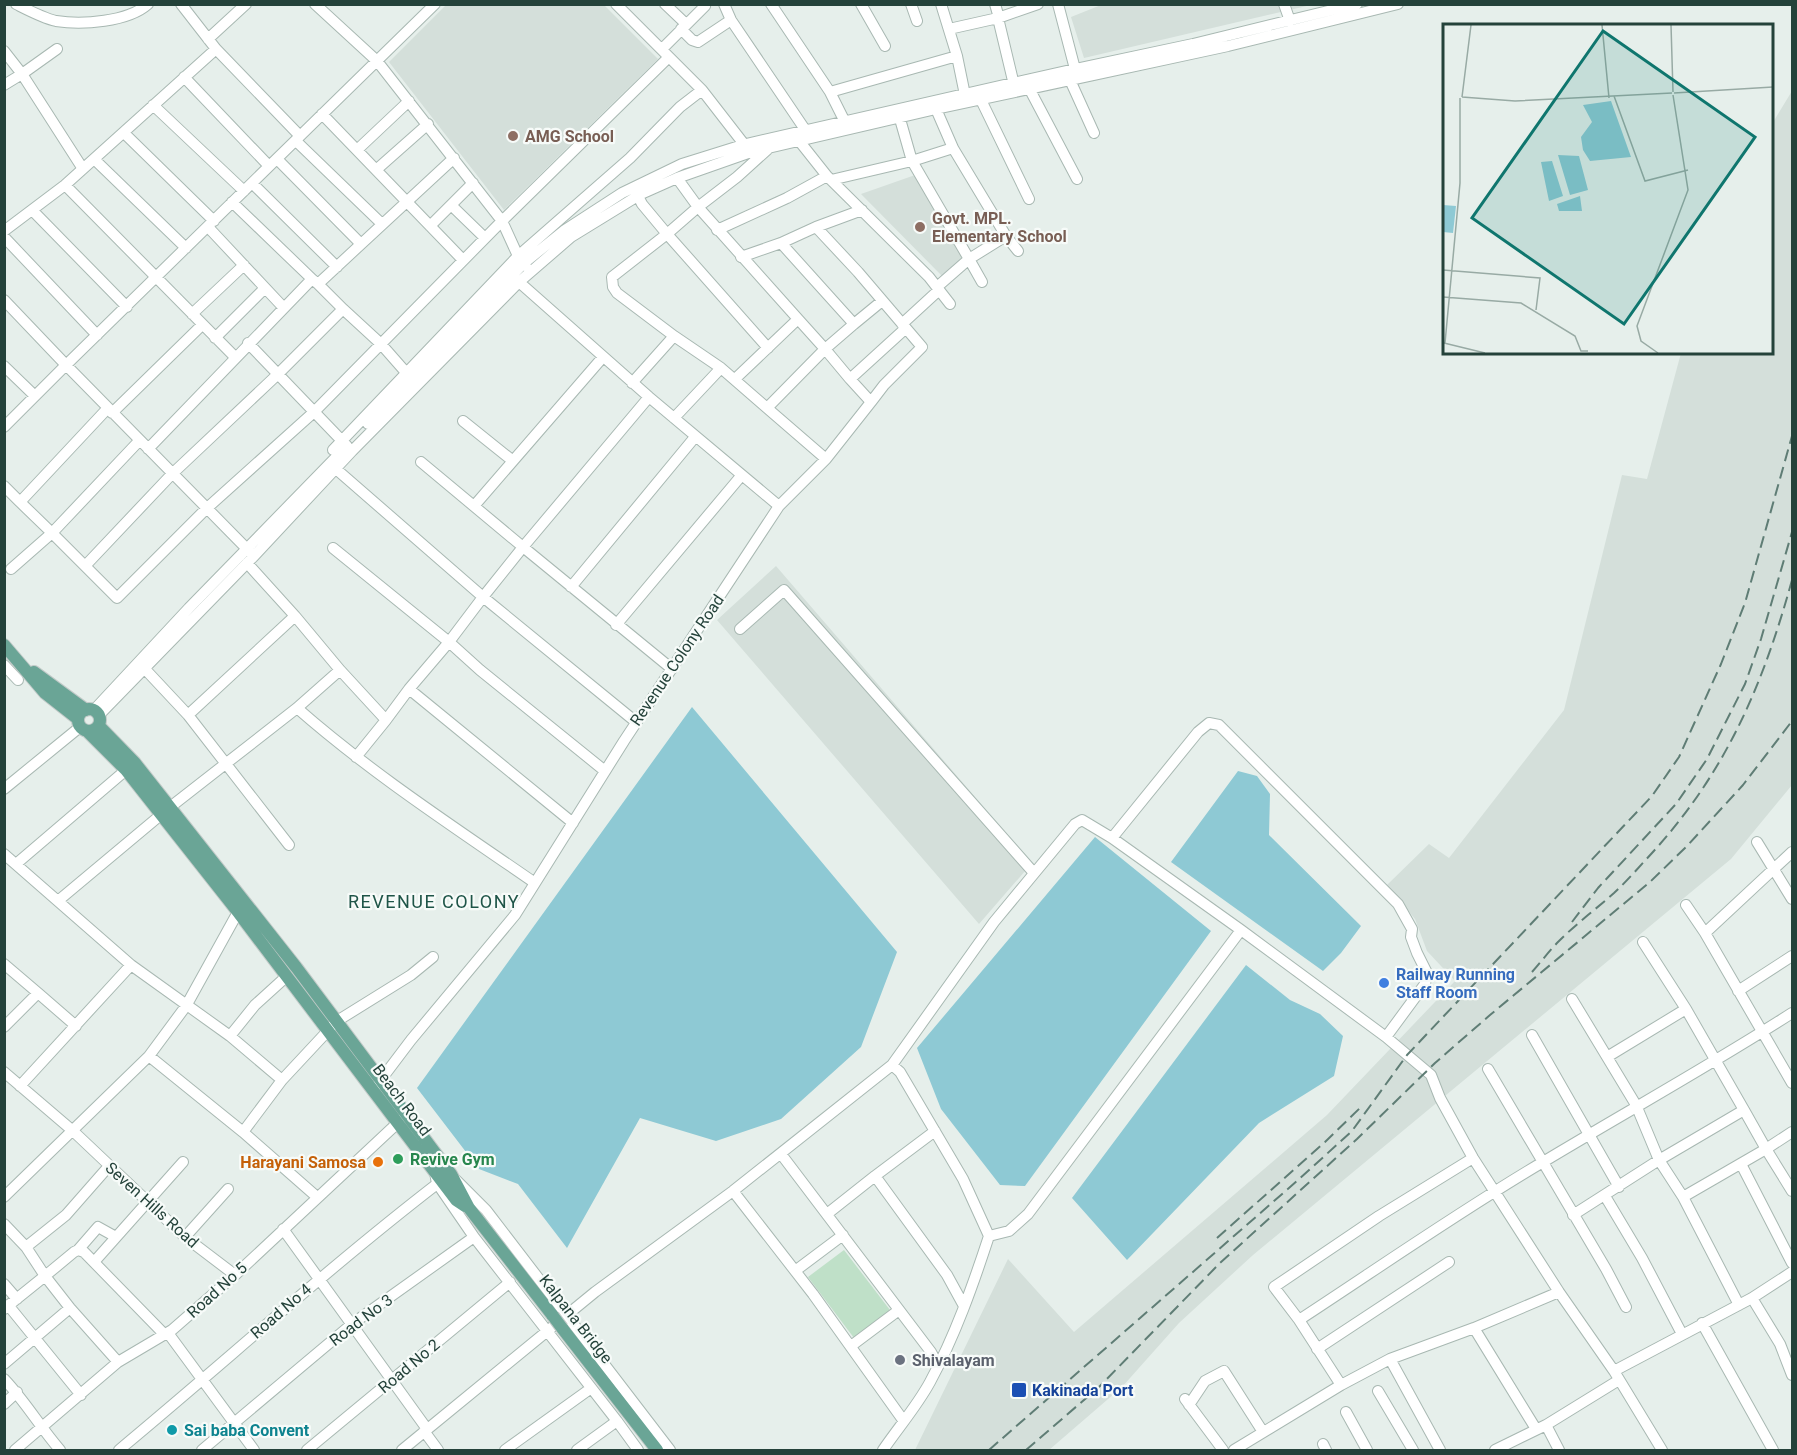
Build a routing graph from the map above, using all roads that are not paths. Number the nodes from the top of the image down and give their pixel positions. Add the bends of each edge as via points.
1 (148, 4) edge
2 (181, 4) edge
3 (246, 4) edge
4 (315, 4) edge
5 (435, 4) edge
6 (616, 4) edge
7 (665, 4) edge
8 (724, 4) edge
9 (771, 4) edge
10 (861, 4) edge
11 (911, 4) edge
12 (941, 4) edge
13 (994, 4) edge
14 (1038, 4) edge
15 (1059, 4) edge
16 (1284, 4) edge
17 (1357, 4) edge
18 (1398, 4) edge
19 (18, 5) edge
20 (705, 5) edge
21 (998, 18) junction
22 (731, 20) junction
23 (917, 21) dead end
24 (1290, 21) junction
25 (683, 26) junction
26 (949, 29) junction
27 (208, 39) junction
28 (885, 46) dead end
29 (57, 49) dead end
30 (216, 49) junction
31 (4, 51) edge
32 (665, 53) junction
33 (957, 56) junction
34 (377, 61) junction
35 (1075, 69) junction
36 (22, 74) junction
37 (184, 77) junction
38 (1070, 80) junction
39 (4, 85) edge
40 (1015, 88) junction
41 (702, 90) junction
42 (1030, 90) junction
43 (830, 92) junction
44 (965, 95) junction
45 (981, 100) junction
46 (409, 101) junction
47 (153, 105) junction
48 (936, 109) junction
49 (322, 114) junction
50 (900, 119) junction
51 (844, 122) junction
52 (428, 124) junction
53 (806, 131) junction
54 (124, 133) junction
55 (1094, 133) dead end
56 (298, 139) junction
57 (800, 142) junction
58 (747, 148) junction
59 (953, 148) junction
60 (769, 149) junction
61 (357, 150) junction
62 (454, 158) junction
63 (94, 159) junction
64 (912, 161) junction
65 (273, 162) junction
66 (83, 169) junction
67 (376, 170) junction
68 (677, 178) junction
69 (829, 178) junction
70 (1077, 179) dead end
71 (473, 183) junction
72 (65, 185) junction
73 (248, 187) junction
74 (638, 196) junction
75 (1029, 199) dead end
76 (232, 202) junction
77 (407, 202) junction
78 (452, 205) junction
79 (698, 207) junction
80 (862, 210) junction
81 (33, 211) junction
82 (502, 221) junction
83 (211, 224) junction
84 (382, 224) junction
85 (430, 226) junction
86 (816, 227) junction
87 (717, 230) junction
88 (4, 231) edge
89 (667, 234) junction
90 (1006, 236) junction
91 (4, 237) edge
92 (485, 238) junction
93 (781, 243) junction
94 (360, 244) junction
95 (186, 248) junction
96 (1018, 251) dead end
97 (741, 257) junction
98 (969, 259) junction
99 (463, 260) junction
100 (524, 263) junction
101 (244, 265) junction
102 (337, 267) junction
103 (156, 278) junction
104 (315, 282) junction
105 (519, 282) junction
106 (982, 282) dead end
107 (266, 288) junction
108 (938, 288) junction
109 (4, 300) edge
110 (882, 301) junction
111 (950, 304) dead end
112 (127, 307) junction
113 (284, 307) junction
114 (343, 309) junction
115 (192, 314) junction
116 (798, 319) junction
117 (854, 324) junction
118 (202, 325) junction
119 (904, 326) junction
120 (97, 335) junction
121 (674, 336) junction
122 (215, 338) junction
123 (248, 343) junction
124 (381, 344) junction
125 (768, 348) junction
126 (825, 349) junction
127 (236, 357) junction
128 (603, 357) junction
129 (66, 365) junction
130 (4, 366) edge
131 (721, 368) junction
132 (277, 375) junction
133 (412, 379) junction
134 (735, 379) junction
135 (850, 379) junction
136 (633, 383) junction
137 (35, 396) junction
138 (650, 398) junction
139 (871, 402) junction
140 (767, 408) junction
141 (110, 411) junction
142 (314, 412) junction
143 (674, 418) junction
144 (463, 421) dead end
145 (5, 426) edge
146 (695, 436) junction
147 (139, 441) junction
148 (344, 444) junction
149 (147, 449) junction
150 (826, 459) junction
151 (513, 461) junction
152 (421, 462) dead end
153 (336, 470) junction
154 (172, 474) junction
155 (741, 476) junction
156 (4, 486) edge
157 (20, 502) junction
158 (474, 506) junction
159 (779, 506) junction
160 (206, 509) junction
161 (52, 533) junction
162 (523, 547) junction
163 (333, 548) dead end
164 (250, 554) junction
165 (85, 566) junction
166 (11, 569) dead end
167 (571, 587) junction
168 (483, 597) junction
169 (296, 616) junction
170 (616, 625) junction
171 (740, 629) dead end
172 (449, 642) junction
173 (4, 645) edge
174 (4, 665) edge
175 (144, 668) junction
176 (672, 669) junction
177 (340, 670) junction
178 (18, 680) dead end
179 (409, 689) junction
180 (297, 708) junction
181 (188, 715) junction
182 (89, 720) junction
183 (386, 720) junction
184 (636, 722) junction
185 (356, 757) junction
186 (226, 763) junction
187 (126, 770) junction
188 (605, 771) junction
189 (4, 789) edge
190 (165, 812) junction
191 (573, 823) junction
192 (1112, 838) junction
193 (1757, 842) dead end
194 (289, 845) dead end
195 (1792, 852) edge
196 (4, 854) edge
197 (16, 864) junction
198 (1774, 869) junction
199 (1034, 873) junction
200 (535, 883) junction
201 (1792, 899) edge
202 (59, 900) junction
203 (1686, 905) dead end
204 (238, 912) junction
205 (1241, 930) junction
206 (1705, 933) junction
207 (1643, 942) dead end
208 (1792, 956) edge
209 (433, 957) dead end
210 (4, 964) edge
211 (131, 964) junction
212 (287, 976) junction
213 (1738, 990) junction
214 (38, 993) junction
215 (1572, 999) dead end
216 (186, 1006) junction
217 (1686, 1009) junction
218 (1792, 1013) edge
219 (337, 1021) junction
220 (76, 1026) junction
221 (4, 1027) edge
222 (328, 1031) junction
223 (1763, 1032) junction
224 (1532, 1035) dead end
225 (230, 1036) junction
226 (1386, 1037) junction
227 (149, 1056) junction
228 (1607, 1057) junction
229 (1716, 1062) junction
230 (892, 1065) junction
231 (1488, 1069) dead end
232 (4, 1072) edge
233 (282, 1080) junction
234 (381, 1080) junction
235 (1792, 1083) edge
236 (20, 1086) junction
237 (374, 1090) junction
238 (1636, 1105) junction
239 (1744, 1110) junction
240 (403, 1118) junction
241 (73, 1131) junction
242 (935, 1131) junction
243 (243, 1132) junction
244 (1792, 1132) edge
245 (1589, 1134) junction
246 (1766, 1149) junction
247 (781, 1154) junction
248 (1473, 1158) junction
249 (1659, 1160) junction
250 (183, 1162) dead end
251 (1542, 1162) junction
252 (1741, 1164) junction
253 (109, 1166) junction
254 (451, 1174) junction
255 (875, 1176) junction
256 (436, 1178) junction
257 (1619, 1187) junction
258 (228, 1189) dead end
259 (734, 1191) junction
260 (1495, 1191) junction
261 (1792, 1191) edge
262 (5, 1196) edge
263 (1605, 1196) junction
264 (317, 1197) junction
265 (1683, 1197) junction
266 (148, 1201) junction
267 (469, 1208) junction
268 (827, 1214) junction
269 (1573, 1215) junction
270 (4, 1224) edge
271 (283, 1229) junction
272 (843, 1235) junction
273 (989, 1236) junction
274 (116, 1237) junction
275 (184, 1237) junction
276 (474, 1237) junction
277 (26, 1247) junction
278 (78, 1250) junction
279 (94, 1262) junction
280 (1449, 1262) dead end
281 (1792, 1263) edge
282 (795, 1271) junction
283 (1792, 1272) edge
284 (235, 1275) junction
285 (45, 1276) junction
286 (318, 1279) junction
287 (510, 1282) junction
288 (4, 1284) edge
289 (1559, 1292) junction
290 (1752, 1298) junction
291 (10, 1304) edge
292 (1739, 1305) junction
293 (964, 1306) junction
294 (1626, 1307) dead end
295 (70, 1308) junction
296 (899, 1310) junction
297 (560, 1320) junction
298 (1299, 1320) junction
299 (1702, 1323) junction
300 (352, 1324) junction
301 (1474, 1328) junction
302 (546, 1331) junction
303 (166, 1334) junction
304 (1682, 1334) junction
305 (36, 1337) junction
306 (851, 1346) junction
307 (1317, 1349) junction
308 (1390, 1359) junction
309 (118, 1362) junction
310 (4, 1364) edge
311 (938, 1365) junction
312 (1616, 1375) junction
313 (1792, 1375) edge
314 (4, 1379) edge
315 (393, 1379) junction
316 (202, 1381) junction
317 (1341, 1385) junction
318 (590, 1389) junction
319 (1378, 1391) dead end
320 (17, 1392) junction
321 (81, 1395) junction
322 (4, 1404) edge
323 (1346, 1412) dead end
324 (903, 1420) junction
325 (617, 1421) junction
326 (234, 1424) junction
327 (1541, 1427) junction
328 (41, 1429) junction
329 (426, 1430) junction
330 (1263, 1432) junction
331 (15, 1450) edge
332 (60, 1450) edge
333 (119, 1450) edge
334 (202, 1450) edge
335 (254, 1450) edge
336 (307, 1450) edge
337 (402, 1450) edge
338 (438, 1450) edge
339 (505, 1450) edge
340 (577, 1450) edge
341 (638, 1450) edge
342 (657, 1450) edge
343 (670, 1450) edge
344 (883, 1450) edge
345 (1223, 1450) edge
346 (1234, 1450) edge
347 (1367, 1450) edge
348 (1413, 1450) edge
349 (1440, 1450) edge
350 (1495, 1450) edge
351 (1559, 1450) edge
352 (1662, 1450) edge
353 (1773, 1450) edge

1 - 19 street via 105,22 56,21
2 - 27 street
3 - 27 street
4 - 34 street
5 - 34 street
6 - 32 street
7 - 25 street
8 - 22 street
9 - 43 street
10 - 28 street
11 - 23 street
12 - 26 street
13 - 21 street
14 - 21 street
15 - 35 street
16 - 24 street
17 - 24 street
18 - 38 street
20 - 25 street
21 - 26 street
21 - 40 street
22 - 25 street via 698,42 692,40
22 - 53 street
24 - 35 street
25 - 32 street
26 - 33 street
27 - 30 street
29 - 36 street
30 - 37 street
30 - 56 street
31 - 36 street
32 - 41 street
32 - 82 street
33 - 43 street
33 - 44 street
34 - 46 street
34 - 49 street
35 - 40 street
36 - 39 street
36 - 66 street
37 - 47 street
37 - 65 street
38 - 42 street
38 - 55 street
40 - 42 street
40 - 44 street
40 - 45 street
41 - 58 street
41 - 100 street via 680,107
42 - 70 street
43 - 51 street
44 - 51 street
45 - 48 street
45 - 75 street
46 - 52 street
46 - 61 street
47 - 54 street
47 - 73 street
48 - 50 street
48 - 59 street
49 - 56 street
49 - 61 street
50 - 57 street
50 - 64 street
51 - 53 street
52 - 62 street
52 - 67 street
53 - 58 street
54 - 63 street
54 - 83 street
56 - 65 street
56 - 84 street
57 - 60 street
57 - 69 street
58 - 60 street
58 - 68 street
58 - 100 street via 682,164 637,184 565,230
59 - 64 street
59 - 90 street
60 - 79 street
61 - 67 street
62 - 71 street
62 - 77 street
63 - 66 street
63 - 95 street
64 - 69 street
64 - 98 street
65 - 73 street
65 - 94 street
66 - 72 street
67 - 77 street
68 - 74 street
68 - 79 street
69 - 80 street
69 - 87 street
71 - 78 street
71 - 82 street
72 - 81 street
72 - 103 street
73 - 76 street
73 - 102 street
74 - 89 street
74 - 100 street
76 - 83 street
76 - 104 street
77 - 84 street
77 - 85 street
78 - 85 street
78 - 92 street
79 - 87 street
79 - 89 street
80 - 86 street
80 - 108 street
81 - 88 street
81 - 112 street
82 - 92 street
82 - 100 street
83 - 95 street
83 - 101 street
84 - 94 street
85 - 99 street
86 - 93 street
86 - 110 street
87 - 97 street
89 - 121 street via 611,281 617,293
89 - 125 street
90 - 96 street
90 - 98 street
91 - 120 street
92 - 99 street
93 - 97 street
93 - 117 street
94 - 102 street
95 - 103 street
97 - 116 street
98 - 106 street
98 - 108 street
99 - 124 street
100 - 105 street
100 - 133 street
101 - 107 street
101 - 115 street
102 - 104 street
103 - 112 street
103 - 115 street
104 - 113 street
104 - 114 street
105 - 128 street
105 - 133 street
107 - 113 street
107 - 122 street
108 - 111 street
108 - 119 street
109 - 129 street
110 - 117 street
110 - 119 street
112 - 120 street
113 - 123 street
114 - 124 street
114 - 132 street
115 - 118 street
116 - 125 street
116 - 126 street
117 - 126 street
118 - 122 street
118 - 141 street
119 - 135 street
119 - 139 street, Revenue Colony Road via 922,347
120 - 129 street
121 - 131 street
121 - 136 street
122 - 127 street
123 - 127 street
123 - 132 street
124 - 133 street
124 - 142 street
125 - 134 street
126 - 135 street
126 - 140 street
127 - 149 street
128 - 136 street
128 - 151 street
129 - 137 street
129 - 141 street
130 - 137 street
131 - 134 street
131 - 143 street
132 - 142 street
132 - 154 street
133 - 148 street
133 - 153 street
134 - 140 street
135 - 139 street
136 - 138 street
137 - 145 street
138 - 143 street
138 - 162 street
139 - 150 street, Revenue Colony Road
140 - 150 street
141 - 147 street
141 - 157 street
142 - 148 street
142 - 160 street
143 - 146 street
144 - 151 street
146 - 155 street
146 - 167 street
147 - 149 street
147 - 161 street
148 - 164 street
149 - 154 street
150 - 159 street, Revenue Colony Road
151 - 158 street
152 - 158 street
153 - 164 street
153 - 168 street
154 - 160 street
154 - 165 street
155 - 159 street
155 - 170 street
156 - 157 street
157 - 161 street
158 - 162 street
159 - 176 street, Revenue Colony Road
160 - 164 street
160 - 165 street via 117,598
161 - 165 street
161 - 166 street
162 - 167 street
162 - 168 street
163 - 172 street
164 - 169 street
164 - 175 street
164 - 182 street via 189,608
167 - 170 street
168 - 172 street
168 - 184 street
169 - 177 street
169 - 181 street
170 - 176 street
171 - 199 street via 784,590
172 - 179 street
172 - 188 street
173 - 182 main road, Beach Road
174 - 178 street
175 - 181 street
175 - 182 street
176 - 184 street, Revenue Colony Road
177 - 180 street
177 - 183 street
179 - 183 street
179 - 191 street
180 - 185 street
180 - 186 street
181 - 186 street
182 - 187 main road, Beach Road
182 - 189 street
182 - 190 main road, Beach Road via 135,763
183 - 185 street
184 - 188 street, Revenue Colony Road
185 - 200 street
186 - 190 street
186 - 194 street
187 - 190 main road, Beach Road
187 - 197 street
188 - 191 street, Revenue Colony Road
190 - 202 street
190 - 204 main road, Beach Road
190 - 219 main road, Beach Road
191 - 200 street, Revenue Colony Road
192 - 199 street via 1082,820
192 - 205 street
192 - 226 street via 1198,732 1209,723 1219,725 1398,904 1408,919 1427,973 1425,984
193 - 198 street
195 - 198 street
196 - 197 street
197 - 202 street
198 - 201 street
198 - 206 street
199 - 230 street via 994,922
200 - 234 street, Revenue Colony Road via 515,915
202 - 211 street
203 - 206 street
204 - 212 main road, Beach Road
204 - 216 street
205 - 226 street
205 - 273 street via 1028,1214 1009,1231
206 - 213 street
207 - 217 street
208 - 213 street
209 - 219 street
210 - 214 street
211 - 216 street
211 - 220 street
212 - 222 main road, Beach Road
212 - 225 street via 255,1005
213 - 223 street
214 - 220 street
214 - 221 street
215 - 228 street
216 - 225 street
216 - 227 street
217 - 228 street
217 - 229 street
218 - 223 street
219 - 222 street
219 - 234 main road, Beach Road
220 - 236 street
222 - 233 street
222 - 237 main road, Beach Road
223 - 229 street
223 - 235 street
224 - 245 street
225 - 233 street
226 - 248 street via 1431,1075
227 - 241 street
227 - 243 street
228 - 238 street
229 - 238 street
229 - 239 street
230 - 242 street
230 - 247 street
231 - 251 street
232 - 236 street, Seven Hills Road
233 - 243 street
234 - 237 street, Revenue Colony Road
234 - 240 main road, Beach Road
236 - 241 street, Seven Hills Road
237 - 240 main road, Beach Road
238 - 245 street
238 - 249 street
239 - 246 street
239 - 249 street
240 - 254 main road, Beach Road
240 - 256 main road, Beach Road
240 - 264 street, Road No 5
241 - 253 street, Seven Hills Road
241 - 262 street
242 - 255 street
242 - 273 street
243 - 264 street
244 - 246 street
245 - 251 street
245 - 257 street
246 - 252 street
246 - 261 street
247 - 259 street
247 - 268 street
248 - 260 street
248 - 298 street via 1274,1287
249 - 257 street
249 - 265 street
250 - 266 street
251 - 260 street
251 - 269 street
252 - 265 street
252 - 281 street
253 - 266 street, Seven Hills Road
253 - 277 street via 66,1215
254 - 267 main road, Beach Road
254 - 297 street via 486,1210
255 - 268 street
255 - 293 street via 947,1275
256 - 267 main road, Beach Road
256 - 276 street
256 - 286 street, Road No 4
257 - 263 street
258 - 275 street
259 - 282 street
259 - 297 street
260 - 289 street
260 - 298 street
263 - 269 street
263 - 304 street
264 - 271 street, Road No 5
265 - 292 street
266 - 274 street
266 - 275 street, Seven Hills Road
267 - 297 main road, Kalpana Bridge
268 - 272 street
269 - 294 street
270 - 277 street
271 - 284 street, Road No 5
271 - 286 street
272 - 282 street
272 - 296 street
273 - 293 street
274 - 278 street via 98,1227
274 - 279 street
275 - 284 street, Seven Hills Road
276 - 287 street
276 - 300 street, Road No 3
277 - 285 street
278 - 279 street
278 - 285 street
279 - 303 street
280 - 307 street
282 - 306 street
283 - 290 street
284 - 303 street, Road No 5
285 - 291 street
285 - 295 street
286 - 300 street
286 - 316 street, Road No 4
287 - 302 street
287 - 315 street, Road No 2
288 - 291 street
289 - 301 street
289 - 312 street
290 - 292 street
290 - 313 street
291 - 305 street
292 - 299 street
293 - 311 street
295 - 305 street
295 - 309 street
296 - 306 street
296 - 311 street
297 - 302 street
297 - 342 main road, Kalpana Bridge
297 - 343 street
298 - 307 street
299 - 304 street
299 - 353 street
300 - 315 street
300 - 326 street, Road No 3
301 - 308 street
301 - 327 street
302 - 318 street
302 - 329 street
303 - 309 street, Road No 5
303 - 316 street
304 - 312 street
305 - 310 street
305 - 321 street
306 - 324 street
307 - 317 street
308 - 317 street
308 - 349 street
309 - 321 street, Road No 5
311 - 324 street
312 - 327 street
312 - 352 street
314 - 320 street
315 - 329 street
315 - 336 street, Road No 2
316 - 326 street
316 - 333 street, Road No 4
317 - 330 street
318 - 325 street
318 - 339 street
319 - 348 street
320 - 322 street
320 - 328 street
321 - 328 street, Road No 5
323 - 347 street
324 - 344 street
325 - 340 street
325 - 341 street
326 - 334 street, Road No 3
326 - 335 street
327 - 350 street
327 - 351 street
328 - 331 street, Road No 5
328 - 332 street
329 - 337 street
329 - 338 street
330 - 345 street via 1224,1371 1205,1381 1187,1402
330 - 346 street

